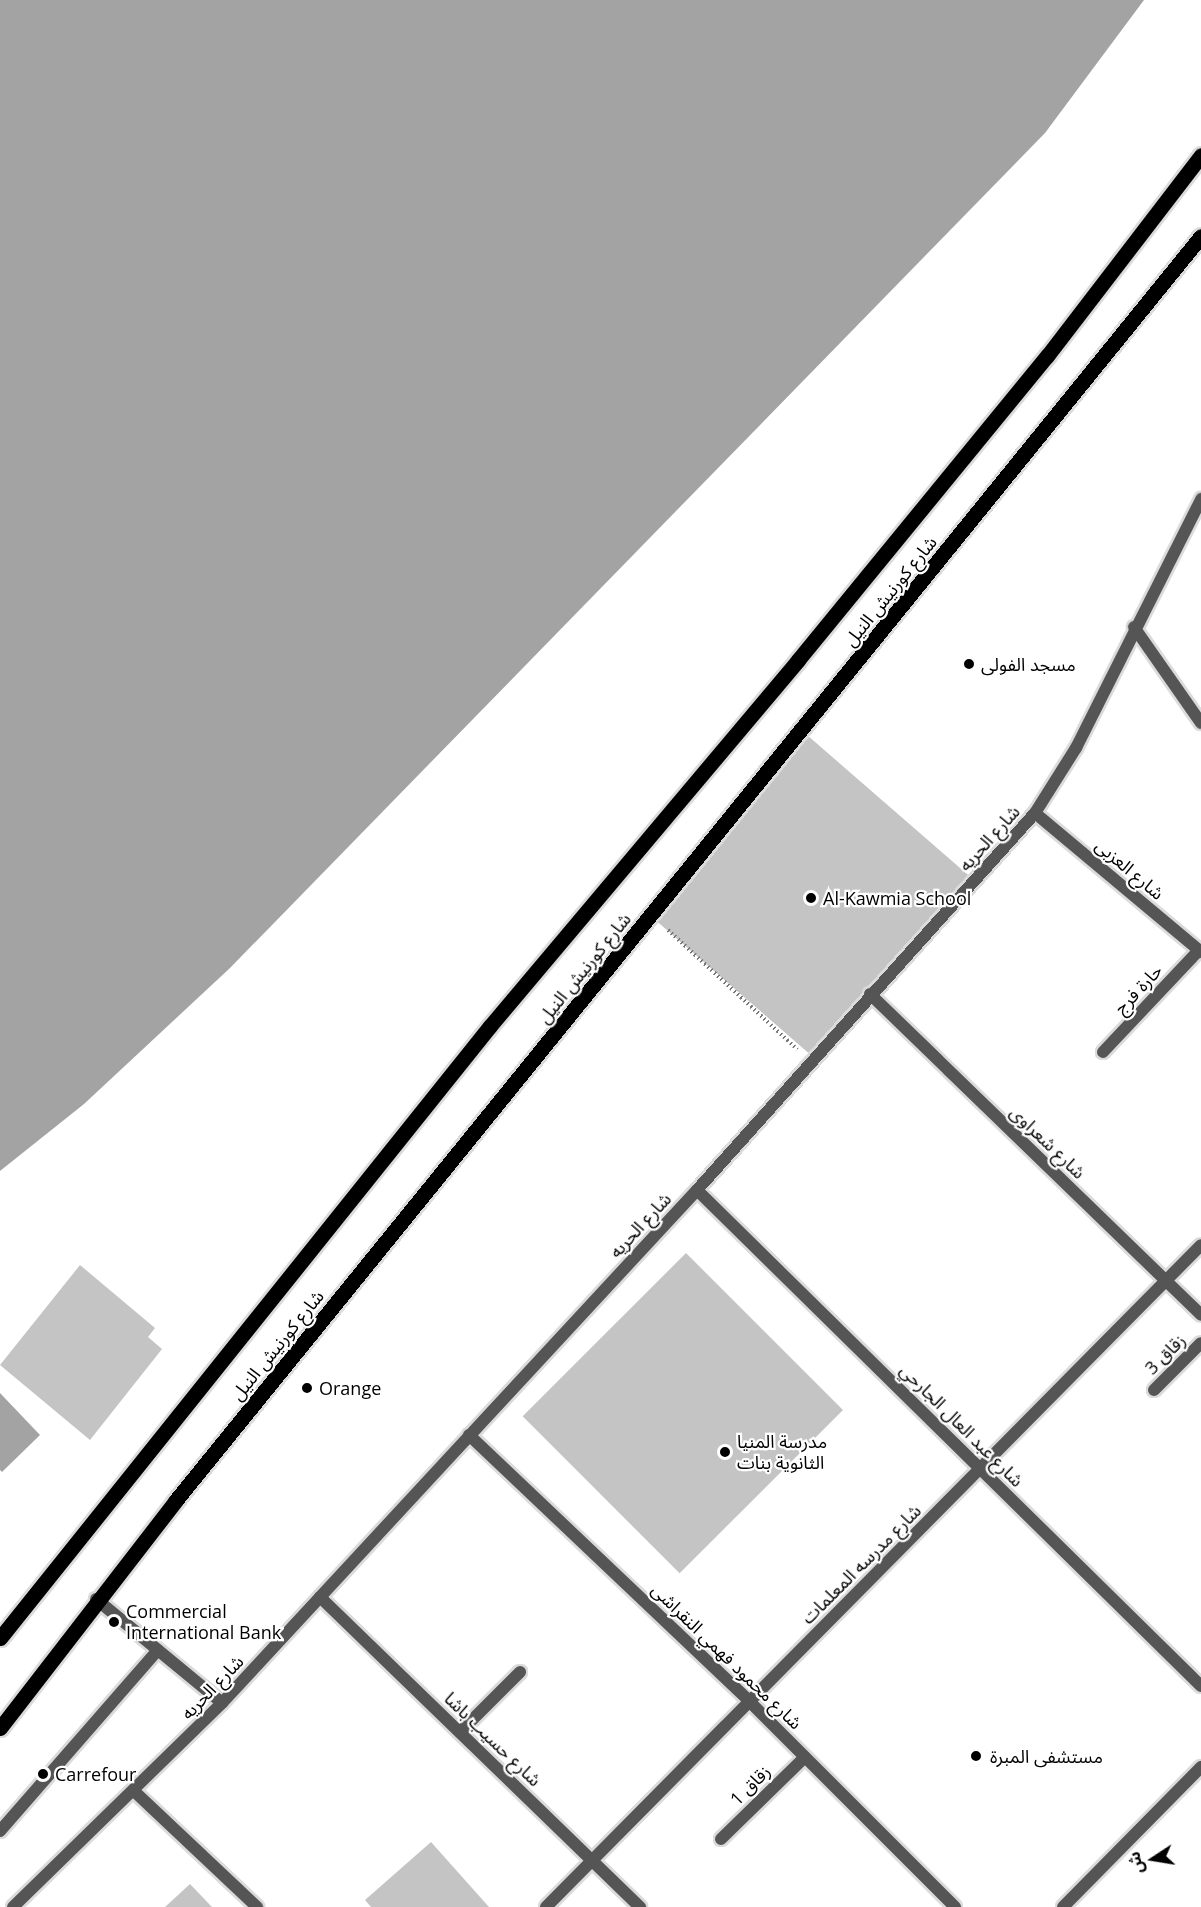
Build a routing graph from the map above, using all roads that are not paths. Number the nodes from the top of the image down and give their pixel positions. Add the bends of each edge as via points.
1 (1201, 155) edge
2 (1201, 236) edge
3 (1201, 499) edge
4 (1134, 627) junction
5 (1201, 723) edge
6 (1035, 813) junction
7 (1200, 951) edge
8 (870, 994) junction
9 (1103, 1052) dead end
10 (698, 1190) junction
11 (1201, 1245) edge
12 (1166, 1282) junction
13 (1201, 1315) edge
14 (1201, 1343) edge
15 (1154, 1390) dead end
16 (469, 1435) junction
17 (981, 1469) junction
18 (320, 1597) junction
19 (96, 1599) junction
20 (0, 1638) edge
21 (158, 1650) junction
22 (520, 1672) dead end
23 (1201, 1686) edge
24 (750, 1702) junction
25 (222, 1703) junction
26 (0, 1728) edge
27 (460, 1732) junction
28 (804, 1757) junction
29 (1201, 1767) edge
30 (135, 1791) junction
31 (0, 1831) edge
32 (722, 1839) dead end
33 (593, 1861) junction
34 (954, 1906) edge
35 (13, 1907) edge
36 (257, 1907) edge
37 (546, 1907) edge
38 (640, 1907) edge
39 (1063, 1907) edge

1 - 20 main road, شارع كورنيش النيل via 1047,356 490,1026
2 - 19 main road, شارع كورنيش النيل
3 - 4 street, شارع الحريه
4 - 5 street
4 - 6 street, شارع الحريه via 1076,748
6 - 7 street, شارع العزبى
6 - 8 street, شارع الحريه
7 - 9 street, حارة فرج
8 - 10 street, شارع الحريه
8 - 12 street, شارع شعراوى
10 - 16 street, شارع الحريه
10 - 17 street, شارع عبد العال الجارحي
11 - 12 street, شارع مدرسه المعلمات
12 - 13 street, شارع شعراوى
12 - 17 street, شارع مدرسه المعلمات
14 - 15 street, زقاق 3
16 - 18 street, شارع الحريه
16 - 24 street, شارع محمود فهمي النقراشى
17 - 23 street, شارع عبد العال الجارحي
17 - 24 street, شارع مدرسه المعلمات
18 - 25 street, شارع الحريه
18 - 27 street, شارع حسيب باشا
19 - 21 street
19 - 26 main road, شارع كورنيش النيل
21 - 25 street
21 - 31 street
22 - 27 street
24 - 28 street, شارع محمود فهمي النقراشى
24 - 33 street, شارع مدرسه المعلمات
25 - 30 street, شارع الحريه
27 - 33 street, شارع حسيب باشا
28 - 32 street, زقاق 1
28 - 34 street, شارع محمود فهمي النقراشى
29 - 39 street
30 - 35 street, شارع الحريه
30 - 36 street
33 - 37 street, شارع مدرسه المعلمات
33 - 38 street, شارع حسيب باشا

